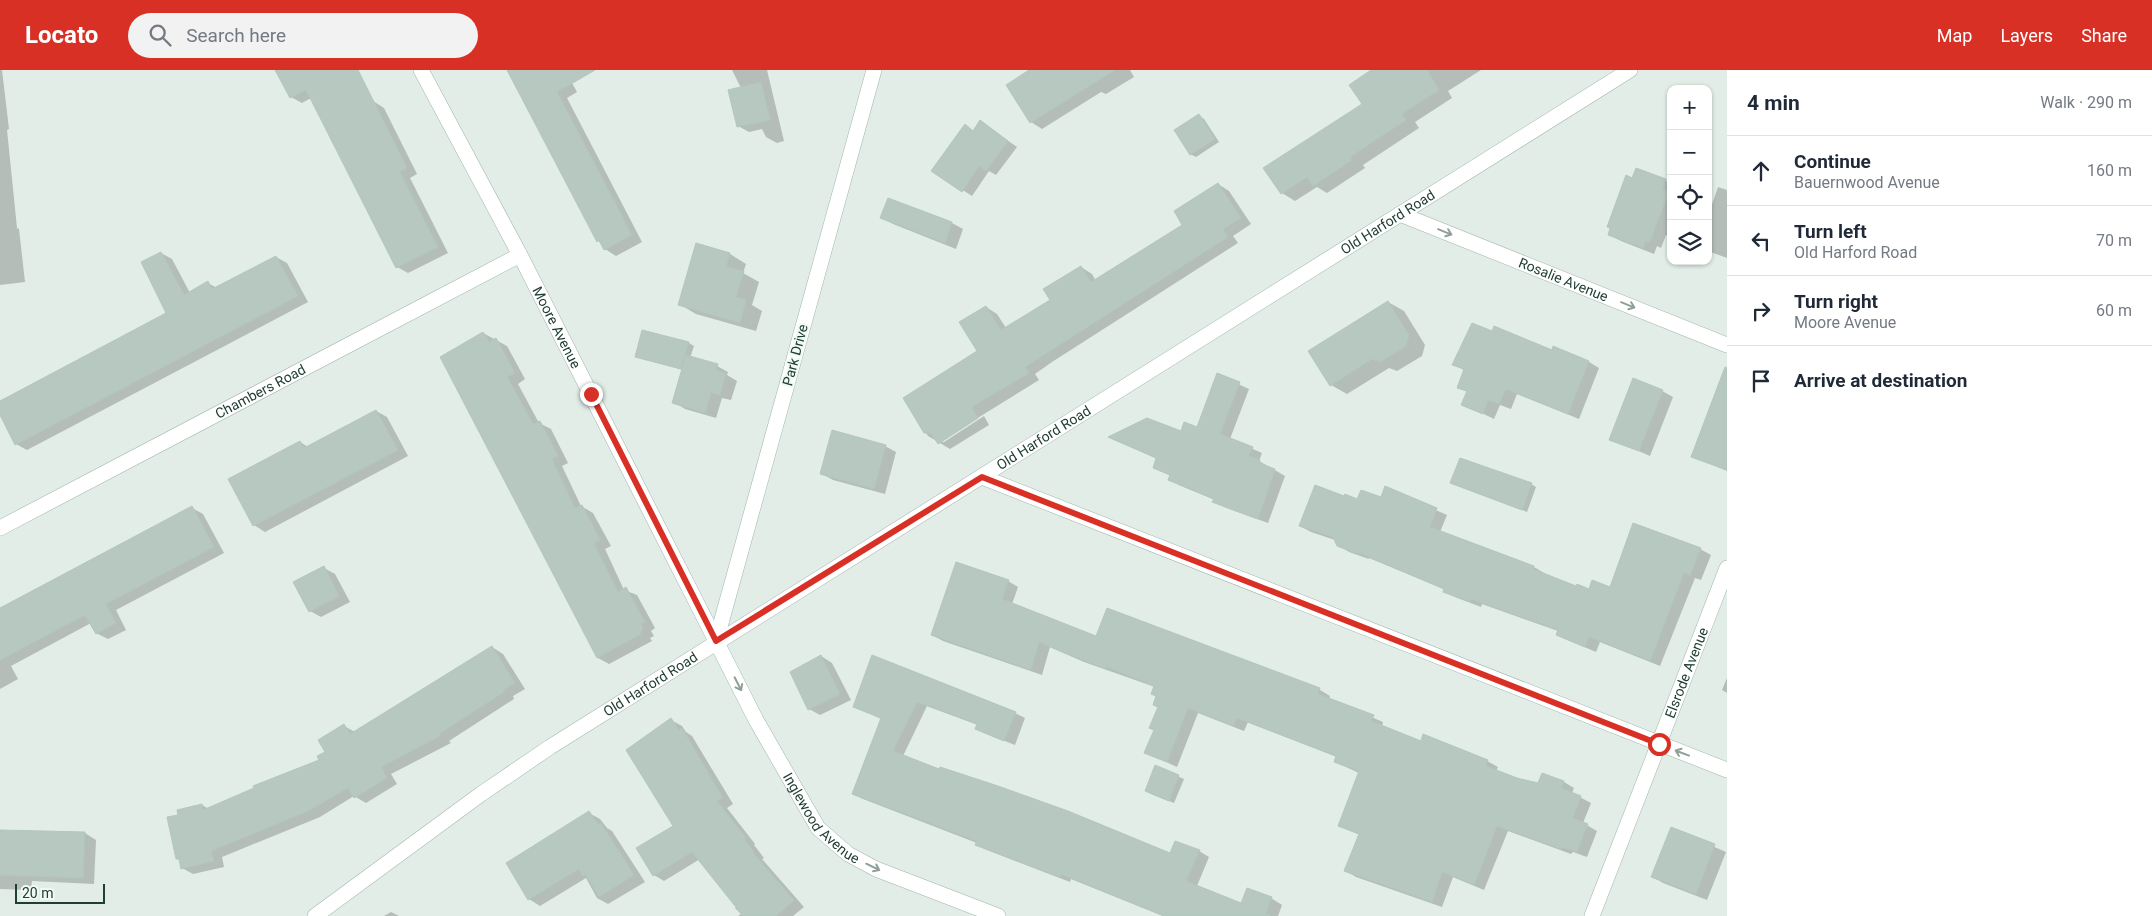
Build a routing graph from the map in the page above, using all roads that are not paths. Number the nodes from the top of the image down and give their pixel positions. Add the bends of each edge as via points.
1 (421, 70) edge
2 (874, 70) edge
3 (1630, 70) edge
4 (1400, 214) junction
5 (520, 255) junction
6 (1727, 345) edge
7 (982, 477) junction
8 (0, 527) edge
9 (1727, 568) edge
10 (716, 641) junction
11 (1659, 744) junction
12 (1727, 770) edge
13 (315, 916) edge
14 (998, 916) edge
15 (1592, 916) edge

1 - 5 street, Moore Avenue
2 - 10 street, Park Drive
3 - 4 street, Old Harford Road
4 -> 6 street, Rosalie Avenue
4 - 7 street, Old Harford Road
5 - 8 street, Chambers Road
5 - 10 street, Moore Avenue
7 - 10 street, Old Harford Road
7 - 11 street
9 - 11 street, Elsrode Avenue
10 - 13 street, Old Harford Road via 542,752
10 -> 14 street, Inglewood Avenue via 756,720 818,828 848,854 876,869
12 -> 11 street
11 - 15 street, Elsrode Avenue

